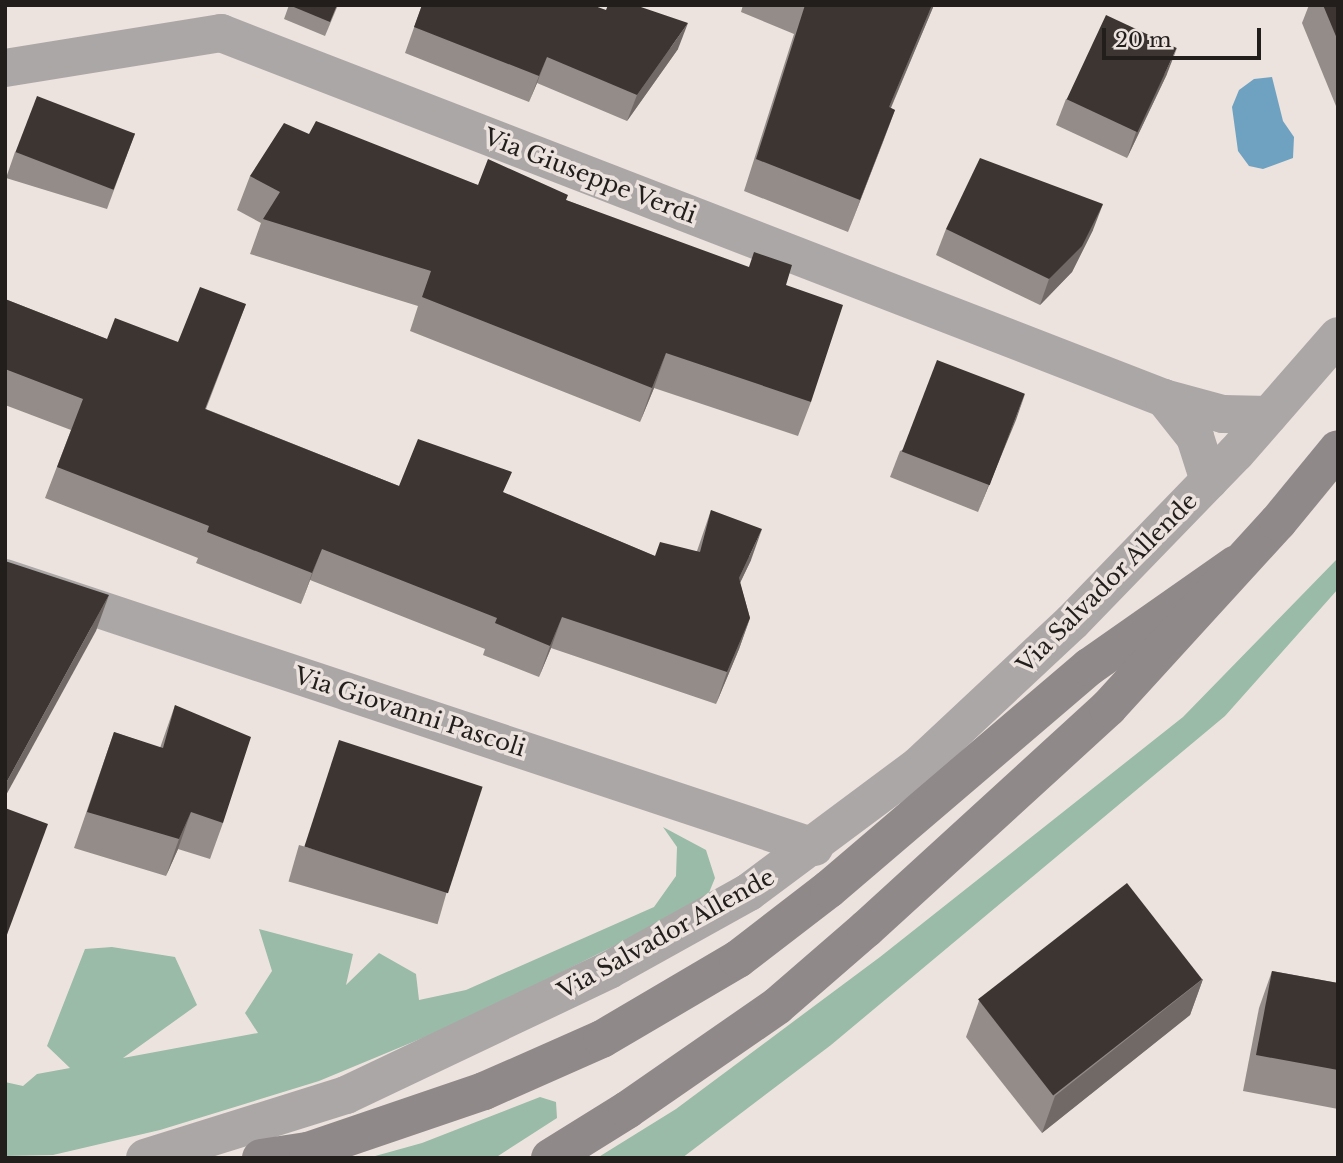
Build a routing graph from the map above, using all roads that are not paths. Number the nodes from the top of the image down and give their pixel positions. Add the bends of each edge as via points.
1 (5, 68) edge
2 (1338, 336) edge
3 (1164, 398) junction
4 (1269, 415) junction
5 (1338, 449) edge
6 (1338, 477) edge
7 (1209, 481) junction
8 (1279, 522) junction
9 (1236, 564) junction
10 (5, 578) edge
11 (814, 847) junction
12 (145, 1158) edge
13 (261, 1158) edge
14 (550, 1158) edge

1 - 3 street, Via Giuseppe Verdi via 221,33
2 - 4 street, Via Salvador Allende
3 - 4 street, Via Giuseppe Verdi via 1223,414
3 - 7 street via 1195,437
4 - 7 street, Via Salvador Allende
5 - 8 main road
6 - 8 street
7 - 11 street, Via Salvador Allende via 1072,622 947,739
8 - 9 main road
9 - 13 main road via 1090,667 829,890 738,960 602,1039 484,1091 308,1151
9 - 14 main road via 1108,708 787,998 627,1111
10 - 11 street, Via Giovanni Pascoli
11 - 12 street, Via Salvador Allende via 738,899 459,1044 346,1095

